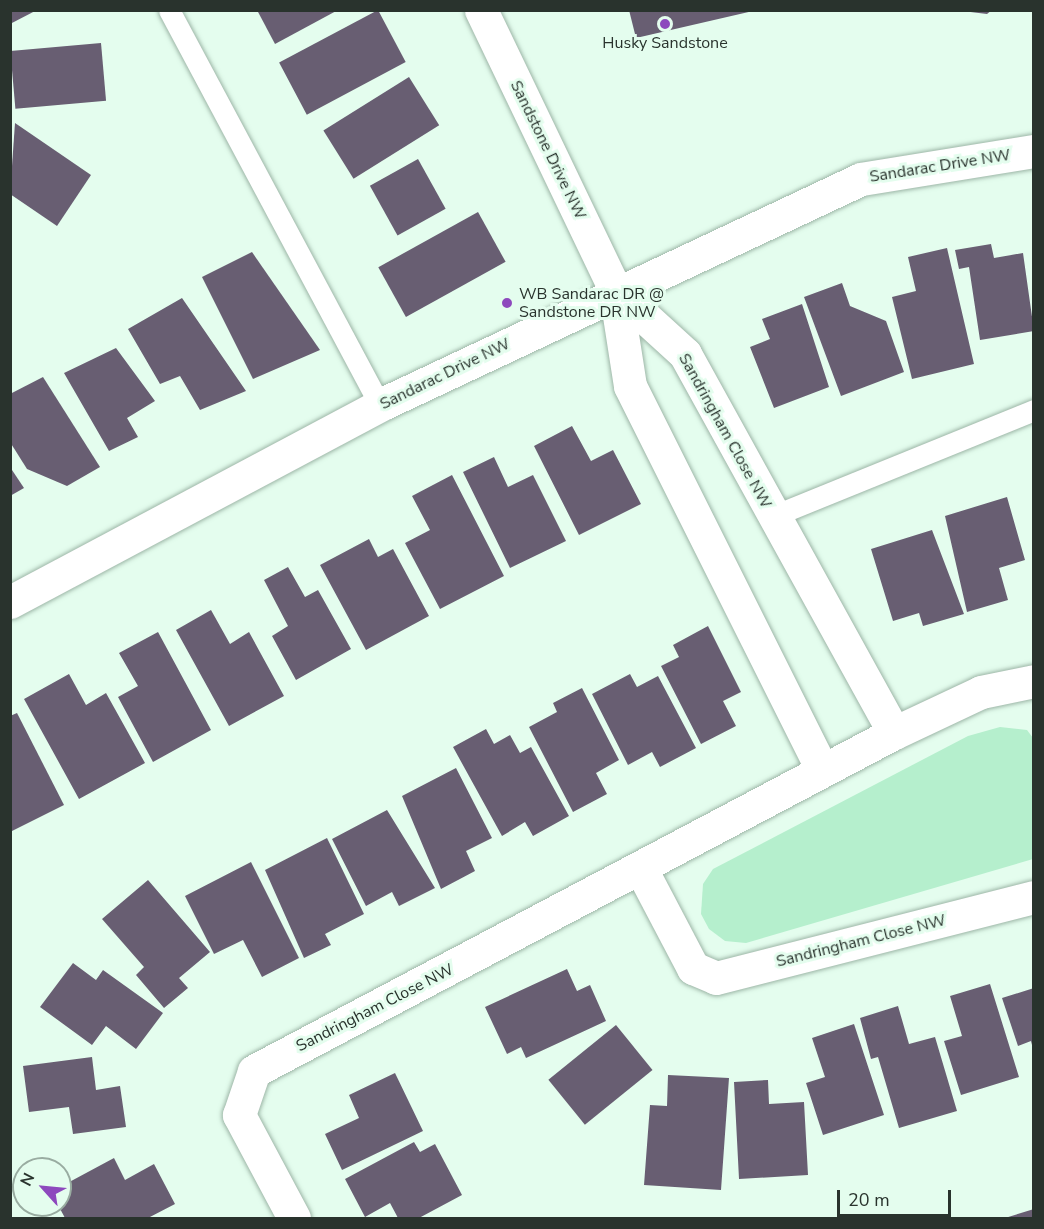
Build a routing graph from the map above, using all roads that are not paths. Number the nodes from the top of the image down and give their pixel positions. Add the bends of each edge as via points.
1 (169, 10) edge
2 (481, 10) edge
3 (1034, 151) edge
4 (615, 290) junction
5 (380, 405) junction
6 (1034, 410) edge
7 (773, 516) junction
8 (10, 602) edge
9 (1034, 681) edge
10 (894, 733) junction
11 (822, 769) junction
12 (641, 869) junction
13 (1034, 897) edge
14 (294, 1218) edge

1 - 5 lane
2 - 4 street, Sandstone Drive NW
3 - 4 street, Sandarac Drive NW via 861,179
4 - 5 street, Sandarac Drive NW
4 - 7 street, Sandringham Close NW via 686,354
4 - 11 street via 630,386
5 - 8 street, Sandarac Drive NW
6 - 7 lane
7 - 10 street, Sandringham Close NW
9 - 10 street, Sandringham Close NW via 981,692
10 - 11 street, Sandringham Close NW
11 - 12 street, Sandringham Close NW
12 - 13 street, Sandringham Close NW via 693,968 716,978
12 - 14 street, Sandringham Close NW via 254,1071 238,1114

